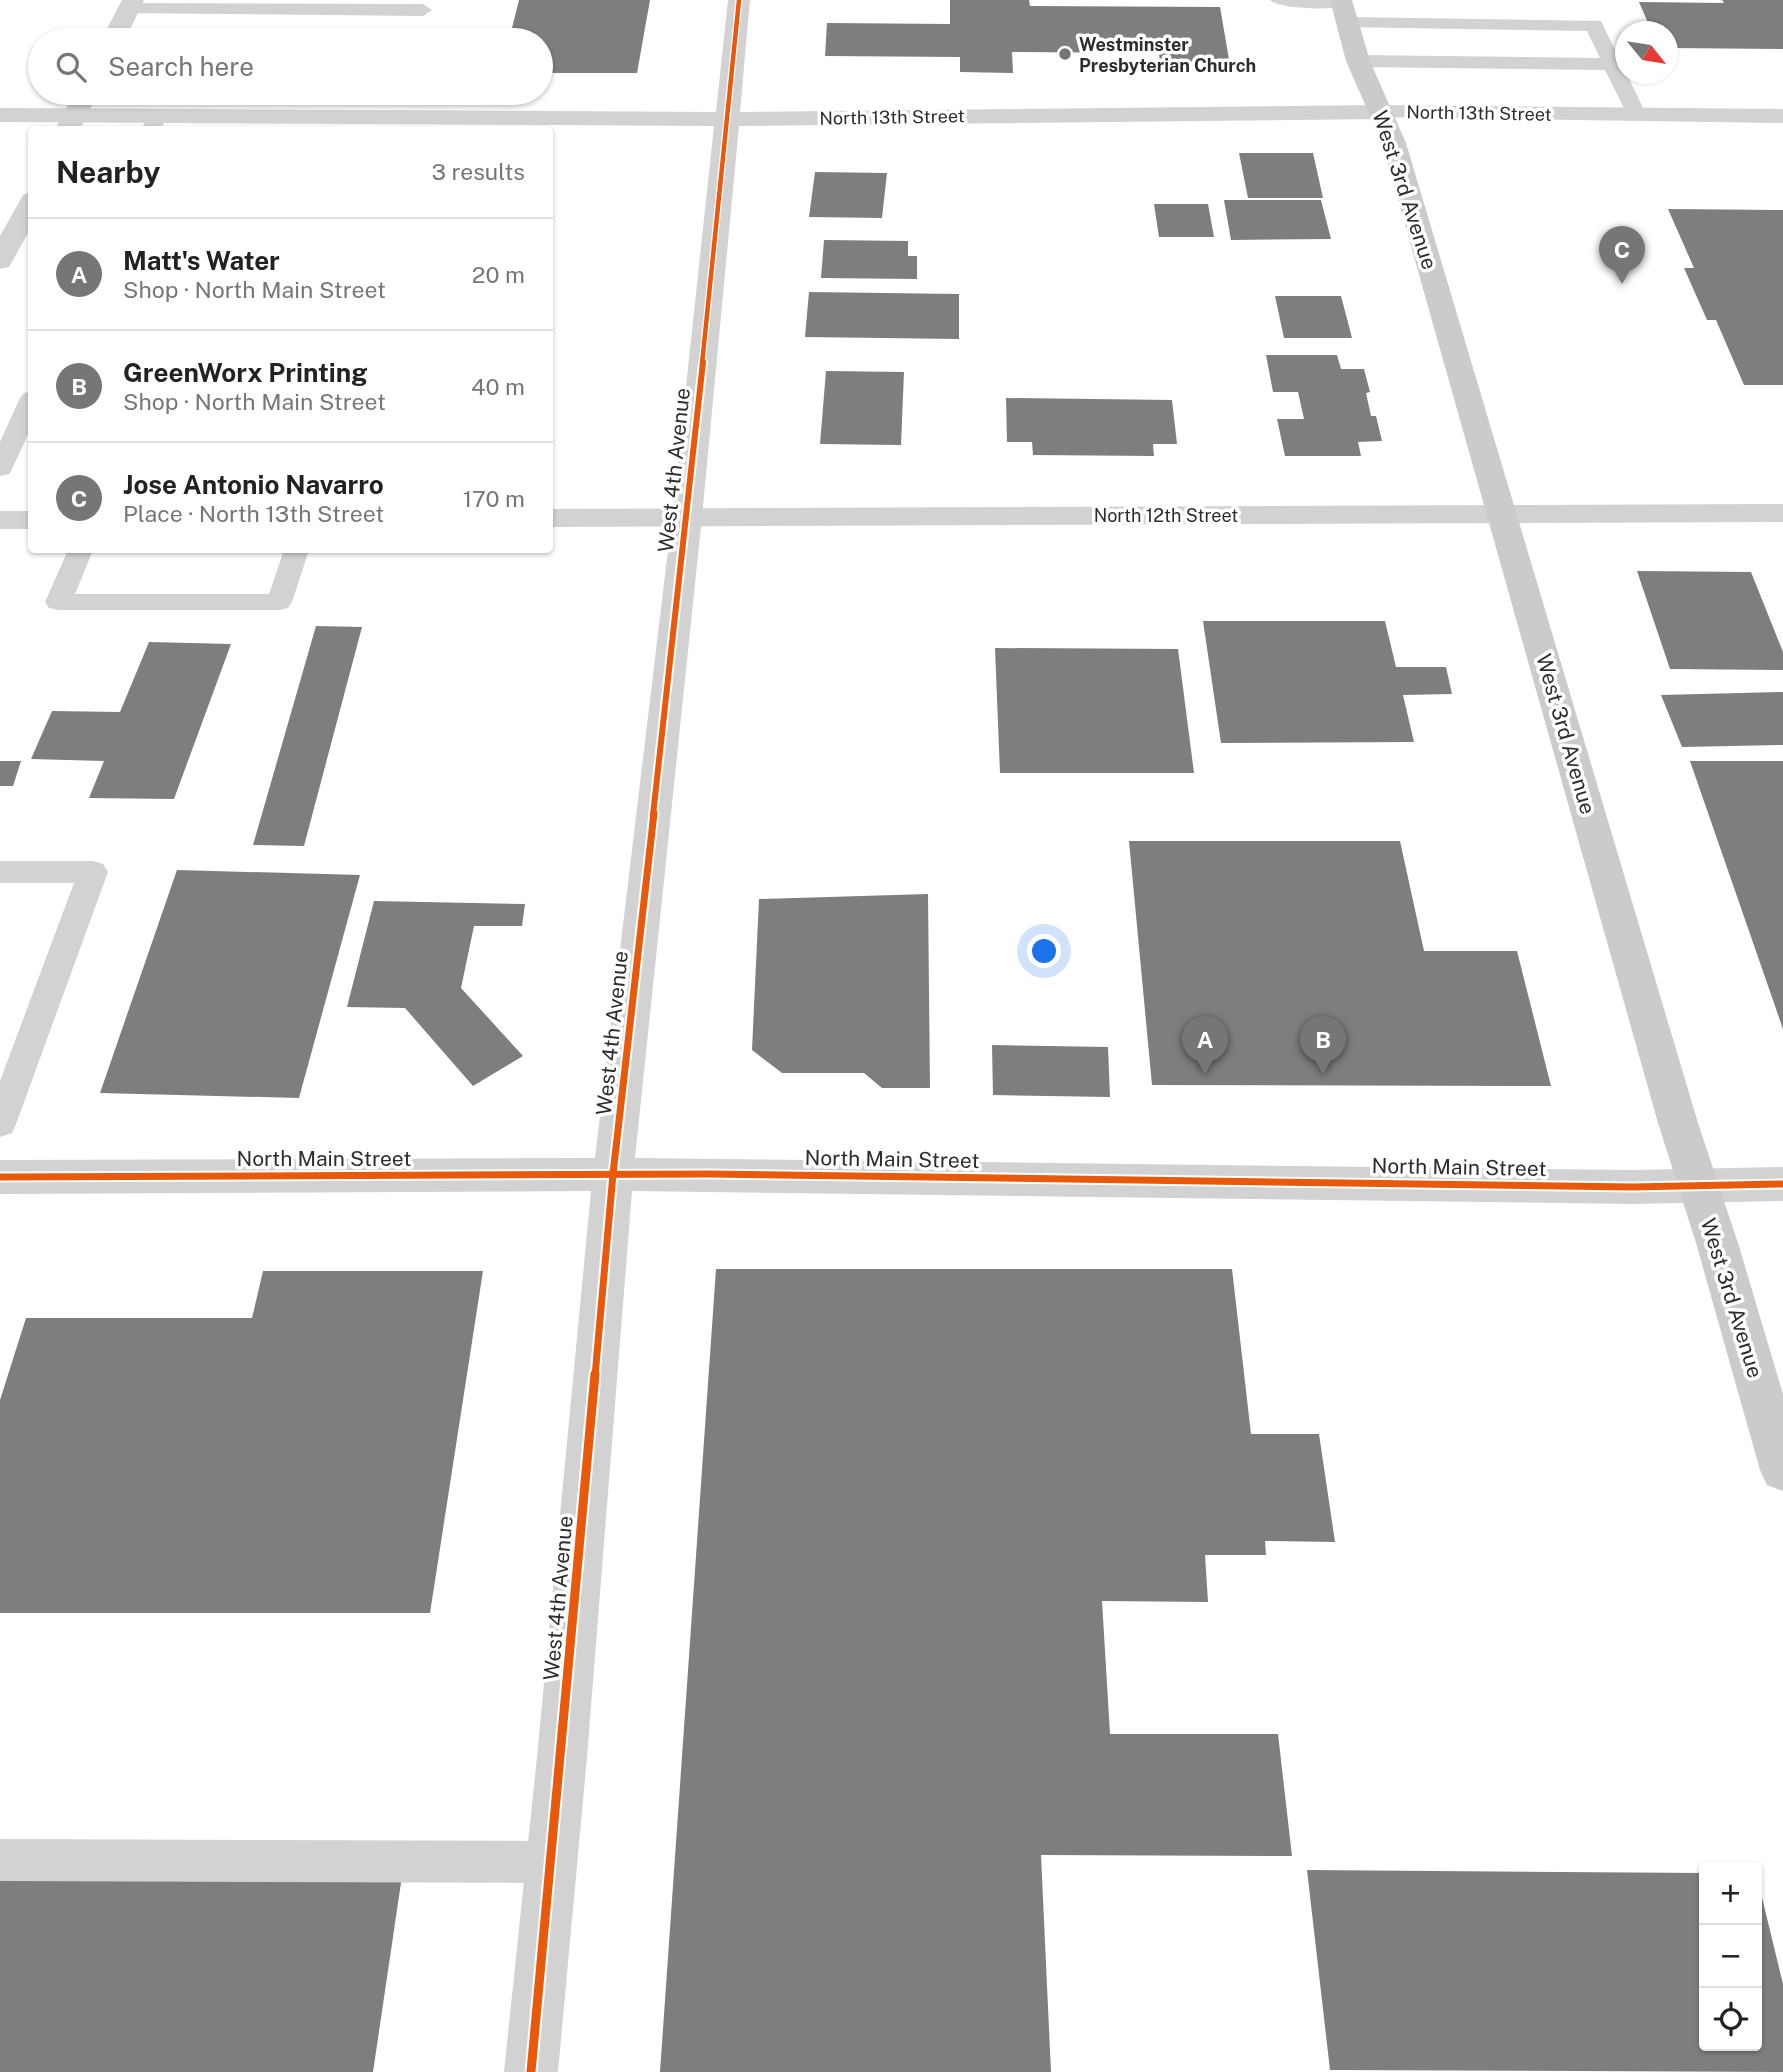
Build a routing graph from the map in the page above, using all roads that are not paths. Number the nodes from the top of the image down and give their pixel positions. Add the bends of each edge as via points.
1 (739, 0) edge
2 (1279, 0) edge
3 (130, 5) edge
4 (1344, 9) edge
5 (423, 10) dead end
6 (119, 28) edge
7 (1358, 61) junction
8 (1612, 64) junction
9 (80, 105) edge
10 (1381, 111) junction
11 (0, 115) edge
12 (1783, 116) edge
13 (1637, 117) junction
14 (728, 119) junction
15 (71, 122) edge
16 (154, 122) edge
17 (28, 205) edge
18 (9, 228) edge
19 (0, 261) edge
20 (28, 407) edge
21 (0, 469) edge
22 (1783, 513) edge
23 (1502, 514) junction
24 (687, 517) junction
25 (553, 518) edge
26 (0, 520) edge
27 (28, 520) edge
28 (79, 553) edge
29 (295, 553) edge
30 (0, 872) edge
31 (0, 1124) edge
32 (613, 1174) junction
33 (0, 1177) edge
34 (1783, 1184) edge
35 (1698, 1186) junction
36 (1783, 1470) edge
37 (0, 1860) edge
38 (551, 1862) junction
39 (531, 2072) edge

1 - 14 street, West 4th Avenue
2 - 4 lane
3 - 5 lane
3 - 6 street
4 - 7 main road, West 3rd Avenue
4 - 8 lane via 1594,25
7 - 8 lane
7 - 10 main road, West 3rd Avenue
8 - 13 lane
9 - 15 street
10 - 13 street, North 13th Street
10 - 14 street, North 13th Street
10 - 23 main road, West 3rd Avenue
11 - 15 street, North 13th Street
12 - 13 street, North 13th Street
14 - 16 street, North 13th Street
14 - 24 street, West 4th Avenue
15 - 16 street, North 13th Street
17 - 18 street
18 - 19 street
20 - 21 lane
22 - 23 street, North 12th Street
23 - 24 street, North 12th Street
23 - 35 main road, West 3rd Avenue
24 - 25 street, North 12th Street
24 - 32 street, West 4th Avenue
26 - 27 street
28 - 29 lane via 58,602 279,602
30 - 31 lane via 93,872
32 - 33 street, North Main Street
32 - 35 street, North Main Street
32 - 38 street, West 4th Avenue
34 - 35 street, North Main Street
35 - 36 main road, West 3rd Avenue
37 - 38 lane
38 - 39 street, West 4th Avenue

